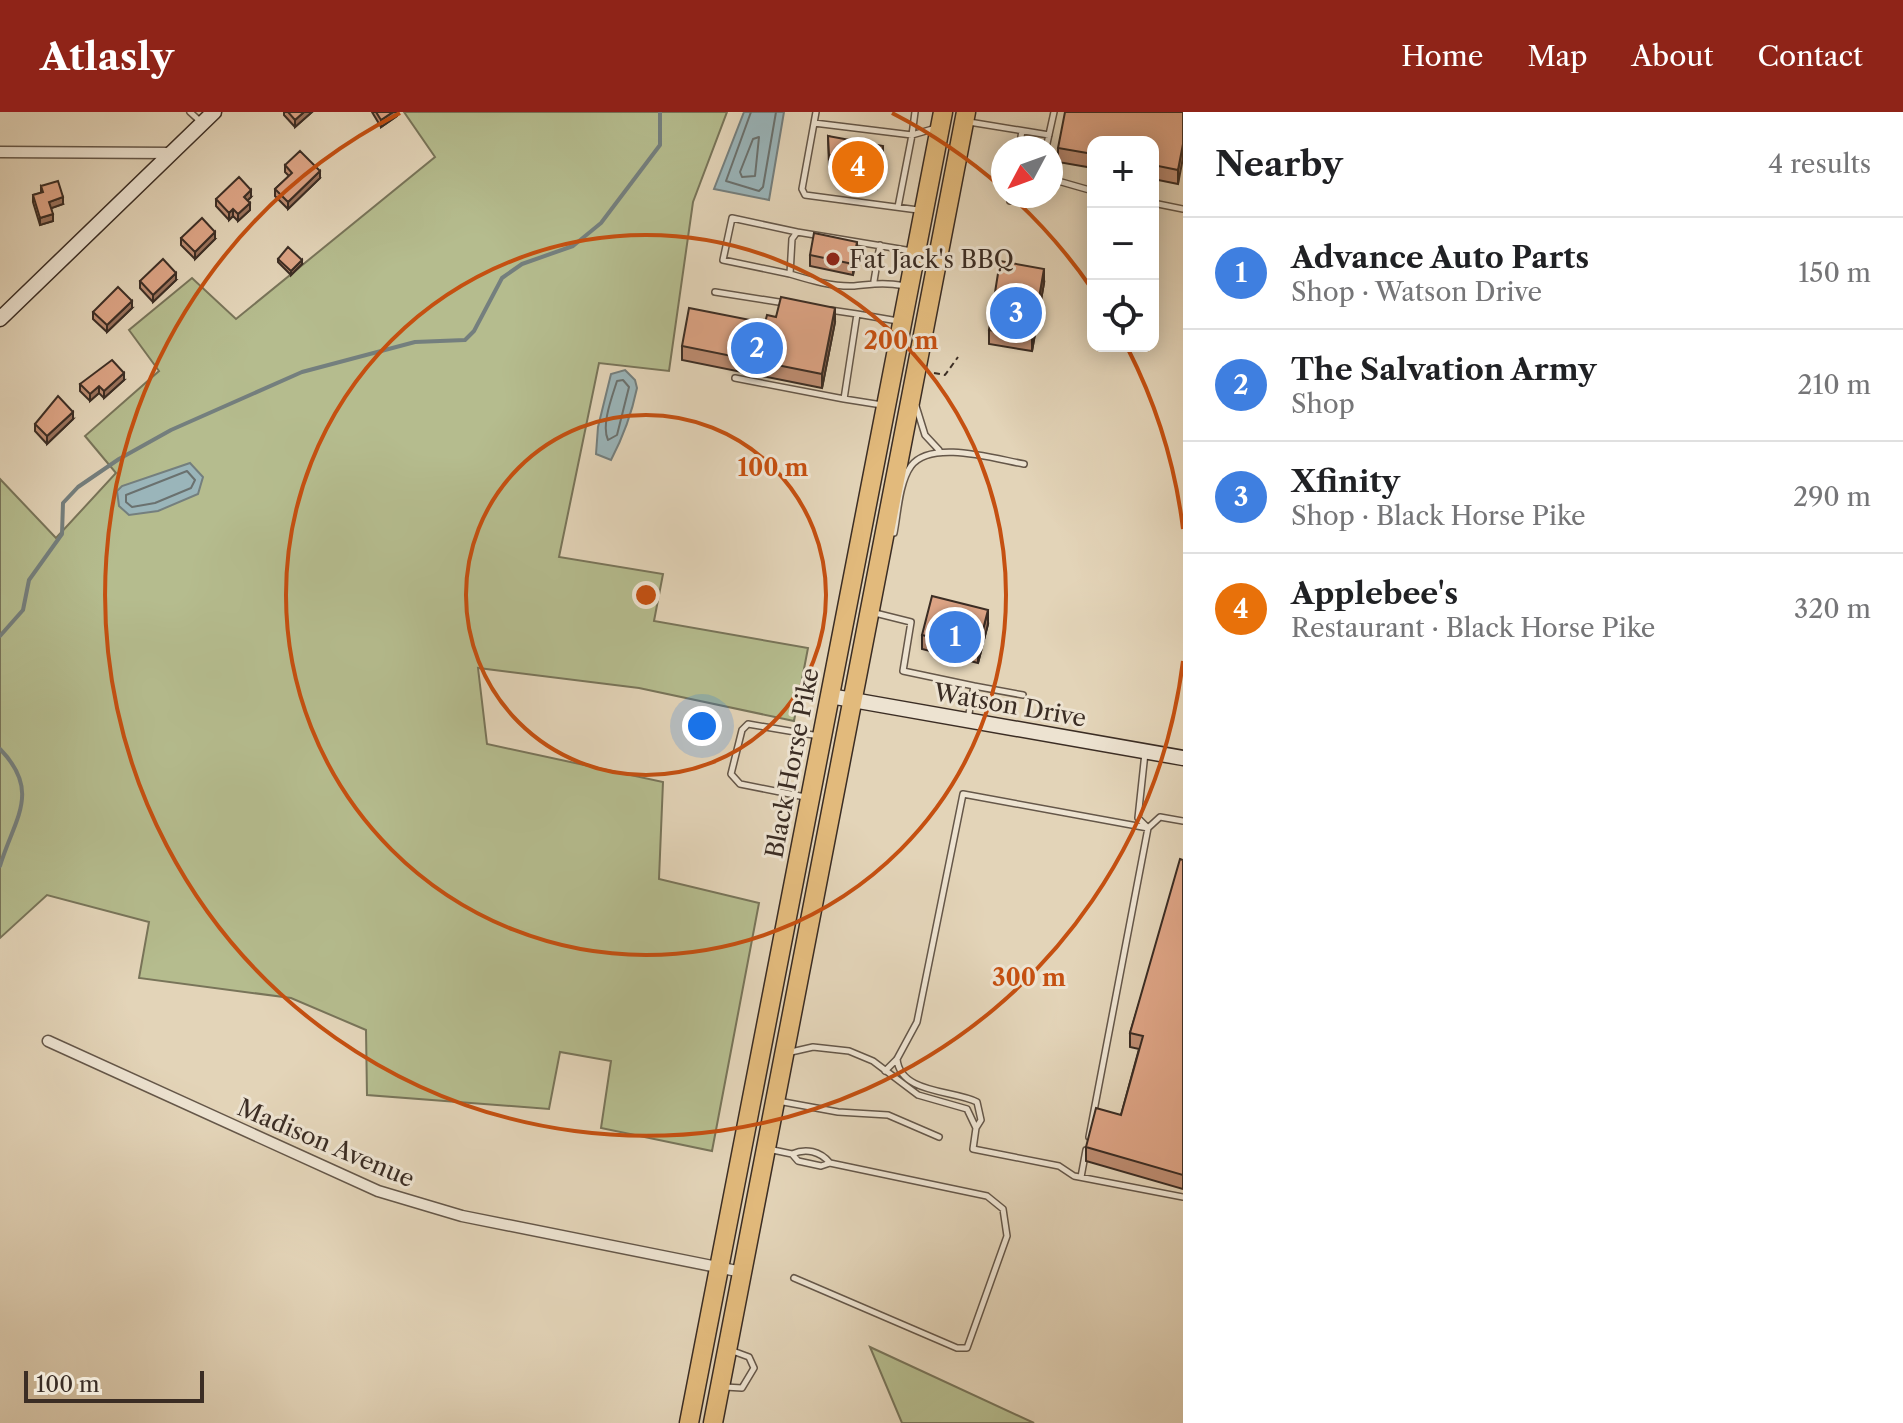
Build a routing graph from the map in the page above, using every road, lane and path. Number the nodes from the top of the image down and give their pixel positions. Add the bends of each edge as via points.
1 (190, 112) edge
2 (214, 112) edge
3 (816, 112) edge
4 (915, 112) edge
5 (1054, 112) edge
6 (965, 117) edge
7 (942, 119) edge
8 (202, 123) junction
9 (814, 123) junction
10 (1022, 131) junction
11 (912, 135) junction
12 (1049, 135) joint
13 (1021, 136) edge
14 (0, 152) edge
15 (173, 153) junction
16 (1063, 182) edge
17 (1087, 189) edge
18 (949, 203) junction
19 (1159, 204) edge
20 (898, 207) junction
21 (1183, 209) edge
22 (924, 211) junction
23 (797, 232) junction
24 (880, 245) junction
25 (916, 251) junction
26 (790, 274) junction
27 (874, 281) junction
28 (909, 287) junction
29 (715, 292) dead end
30 (794, 304) edge
31 (825, 309) edge
32 (857, 314) junction
33 (0, 319) edge
34 (903, 322) junction
35 (958, 357) dead end
36 (934, 373) dead end
37 (735, 378) dead end
38 (912, 390) junction
39 (844, 399) junction
40 (887, 406) junction
41 (939, 450) junction
42 (1024, 464) dead end
43 (882, 548) junction
44 (870, 611) junction
45 (974, 686) junction
46 (1023, 695) dead end
47 (830, 696) junction
48 (852, 700) junction
49 (968, 720) junction
50 (822, 737) junction
51 (1145, 751) junction
52 (1183, 758) edge
53 (810, 798) junction
54 (1183, 821) edge
55 (1148, 828) junction
56 (48, 1041) dead end
57 (782, 1054) junction
58 (897, 1059) junction
59 (885, 1071) junction
60 (773, 1100) junction
61 (976, 1128) junction
62 (939, 1137) dead end
63 (743, 1140) junction
64 (764, 1146) junction
65 (792, 1154) junction
66 (830, 1163) junction
67 (1081, 1177) junction
68 (1183, 1197) edge
69 (718, 1268) junction
70 (742, 1272) junction
71 (794, 1278) dead end
72 (727, 1349) junction
73 (720, 1386) junction
74 (689, 1423) edge
75 (713, 1423) edge

1 - 8 lane
2 - 8 street
3 - 9 lane
4 - 11 lane
5 - 12 lane
6 - 10 lane
6 - 18 highway, Black Horse Pike
7 - 11 lane
7 - 18 highway via 953,148
7 - 22 highway, Black Horse Pike
8 - 15 street
9 - 11 lane
9 - 20 lane via 805,195
10 - 12 lane
10 - 13 lane
11 - 20 lane
14 - 15 street
15 - 33 street
16 - 17 lane
18 - 38 highway, Black Horse Pike
19 - 21 lane
20 - 22 lane
22 - 25 highway, Black Horse Pike
23 - 24 lane
23 - 26 lane
23 - 26 lane via 732,218 723,260
24 - 25 lane
24 - 27 lane
25 - 28 highway, Black Horse Pike
26 - 27 lane via 853,286
27 - 28 lane
28 - 34 highway, Black Horse Pike
29 - 30 lane
31 - 32 lane
32 - 34 lane
32 - 39 lane
34 - 40 highway, Black Horse Pike
35 - 36 path via 945,375
37 - 39 lane
38 - 41 lane via 920,424
38 - 43 highway, Black Horse Pike
39 - 40 lane
40 - 47 highway, Black Horse Pike
41 - 42 lane
41 - 43 lane via 911,466 893,535
43 - 44 highway, Black Horse Pike
44 - 45 lane via 911,622 903,671
44 - 48 highway, Black Horse Pike
45 - 46 lane
45 - 49 lane
47 - 48 street, Watson Drive
47 - 50 highway, Black Horse Pike
48 - 49 street, Watson Drive
48 - 57 highway, Black Horse Pike
49 - 51 street, Watson Drive
50 - 53 highway, Black Horse Pike
50 - 53 lane via 748,724 731,774 740,784
51 - 52 street, Watson Drive
51 - 55 lane via 1138,818
53 - 63 highway, Black Horse Pike
54 - 55 lane via 1160,817
55 - 58 lane via 963,794 917,1022
55 - 67 lane
56 - 69 street, Madison Avenue via 378,1191 462,1216
57 - 59 lane via 813,1047 849,1051
57 - 60 highway, Black Horse Pike
58 - 59 lane
58 - 61 lane via 907,1078 921,1086 977,1102 981,1120
59 - 61 lane via 918,1095 967,1109
60 - 62 lane via 888,1115
60 - 64 highway, Black Horse Pike
61 - 67 lane via 973,1149 1059,1166
63 - 64 street
63 - 69 highway, Black Horse Pike
64 - 65 lane
64 - 70 highway, Black Horse Pike
65 - 66 lane via 798,1161
65 - 66 lane via 812,1152
66 - 71 lane via 987,1196 1003,1209 1007,1236 967,1348
67 - 68 lane
69 - 70 street, Madison Avenue
69 - 74 highway, Black Horse Pike
70 - 72 highway, Black Horse Pike
72 - 73 highway, Black Horse Pike
72 - 73 lane via 749,1357 754,1368 742,1388
73 - 75 highway, Black Horse Pike

